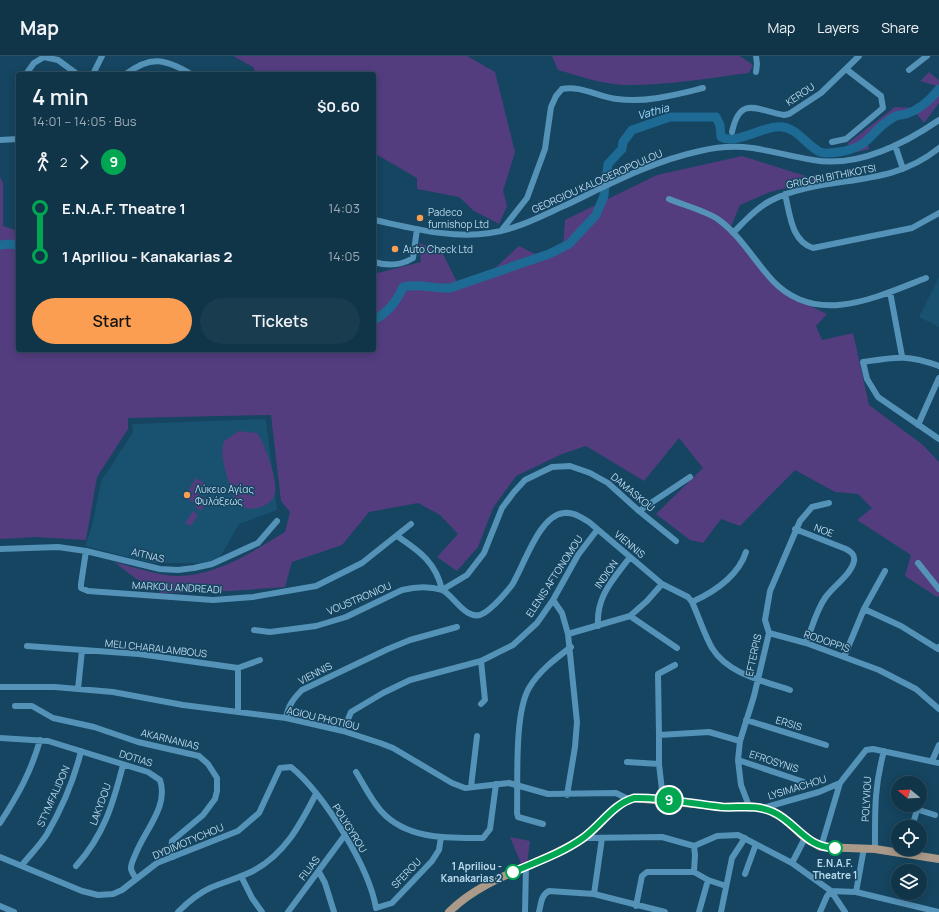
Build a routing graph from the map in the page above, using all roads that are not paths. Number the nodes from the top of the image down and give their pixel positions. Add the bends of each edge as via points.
1 (102, 56) edge
2 (756, 56) edge
3 (859, 56) edge
4 (927, 56) edge
5 (846, 69) junction
6 (909, 70) dead end
7 (27, 72) edge
8 (74, 72) edge
9 (94, 72) edge
10 (128, 72) edge
11 (188, 72) edge
12 (756, 72) dead end
13 (703, 88) dead end
14 (939, 120) edge
15 (732, 132) dead end
16 (16, 139) edge
17 (0, 140) edge
18 (832, 142) dead end
19 (895, 145) junction
20 (939, 148) edge
21 (903, 169) junction
22 (785, 194) junction
23 (669, 199) dead end
24 (939, 213) edge
25 (376, 220) edge
26 (417, 229) junction
27 (500, 231) junction
28 (733, 233) junction
29 (376, 262) edge
30 (926, 278) dead end
31 (890, 292) junction
32 (902, 356) junction
33 (939, 366) edge
34 (939, 378) edge
35 (918, 425) junction
36 (939, 439) edge
37 (690, 477) dead end
38 (828, 503) dead end
39 (639, 511) junction
40 (277, 521) dead end
41 (411, 524) dead end
42 (795, 529) junction
43 (597, 530) junction
44 (397, 536) junction
45 (676, 540) dead end
46 (0, 549) edge
47 (86, 551) junction
48 (746, 552) dead end
49 (630, 557) junction
50 (918, 563) dead end
51 (885, 571) dead end
52 (662, 584) junction
53 (939, 588) edge
54 (442, 590) junction
55 (553, 600) junction
56 (692, 602) junction
57 (864, 610) junction
58 (630, 616) junction
59 (598, 626) junction
60 (457, 627) dead end
61 (254, 630) dead end
62 (769, 633) junction
63 (568, 634) junction
64 (806, 643) junction
65 (26, 646) dead end
66 (571, 647) junction
67 (939, 647) edge
68 (677, 648) dead end
69 (82, 650) junction
70 (844, 657) junction
71 (260, 660) dead end
72 (482, 661) junction
73 (675, 665) dead end
74 (238, 668) junction
75 (758, 679) junction
76 (0, 687) edge
77 (78, 689) junction
78 (790, 690) dead end
79 (480, 704) dead end
80 (15, 706) dead end
81 (939, 709) edge
82 (238, 712) junction
83 (286, 718) junction
84 (746, 720) junction
85 (343, 731) junction
86 (477, 736) dead end
87 (659, 736) junction
88 (0, 738) edge
89 (40, 740) junction
90 (740, 741) junction
91 (826, 745) dead end
92 (939, 746) edge
93 (81, 751) junction
94 (884, 751) junction
95 (738, 760) junction
96 (932, 761) junction
97 (626, 762) dead end
98 (939, 763) edge
99 (659, 764) junction
100 (123, 765) junction
101 (291, 767) joint
102 (356, 772) dead end
103 (804, 782) dead end
104 (840, 783) junction
105 (496, 784) junction
106 (518, 785) junction
107 (471, 787) junction
108 (316, 794) junction
109 (567, 795) junction
110 (628, 799) junction
111 (663, 799) junction
112 (749, 806) junction
113 (763, 808) junction
114 (924, 812) edge
115 (935, 815) dead end
116 (0, 823) edge
117 (543, 824) dead end
118 (345, 835) junction
119 (441, 838) junction
120 (584, 838) junction
121 (602, 838) junction
122 (745, 838) junction
123 (805, 838) junction
124 (756, 844) junction
125 (694, 846) junction
126 (821, 847) junction
127 (864, 848) junction
128 (875, 849) junction
129 (891, 851) edge
130 (925, 856) edge
131 (0, 857) edge
132 (173, 857) junction
133 (939, 859) edge
134 (792, 863) junction
135 (22, 865) junction
136 (76, 866) dead end
137 (526, 866) junction
138 (319, 872) junction
139 (694, 872) junction
140 (745, 874) dead end
141 (242, 876) junction
142 (136, 879) junction
143 (708, 880) junction
144 (726, 886) junction
145 (831, 891) junction
146 (856, 892) junction
147 (594, 894) junction
148 (0, 906) edge
149 (636, 906) junction
150 (376, 910) edge
151 (455, 910) edge
152 (648, 910) edge
153 (14, 912) edge
154 (178, 912) edge
155 (262, 912) edge
156 (288, 912) edge
157 (334, 912) edge
158 (525, 912) edge
159 (538, 912) edge
160 (665, 912) edge
161 (699, 912) edge
162 (721, 912) edge
163 (820, 912) edge
164 (845, 912) edge
165 (939, 912) edge

1 - 9 street
2 - 12 street
3 - 5 street, KEROU
4 - 6 street
5 - 15 street, KEROU via 821,93 789,114 744,108 738,112
5 - 18 street via 881,96 883,108 846,139
7 - 8 street via 34,62 44,57 58,60
10 - 11 street via 148,56 164,58
13 - 27 street via 663,98 629,100 571,87 562,89 552,107 545,149 527,198
14 - 19 street, GEORGIOU KALOGEROPOULOU
16 - 17 street
19 - 21 street
19 - 27 street, GEORGIOU KALOGEROPOULOU via 866,156 830,161 765,149 728,146 700,150 670,159 608,185 523,225
20 - 21 street, GRIGORI BITHIKOTSI via 919,163
21 - 22 street, GRIGORI BITHIKOTSI via 886,175
22 - 24 street via 796,236 805,245 813,248 912,228
22 - 28 street, GRIGORI BITHIKOTSI via 754,212
23 - 28 street via 718,219
25 - 26 street, GEORGIOU KALOGEROPOULOU
26 - 27 street, GEORGIOU KALOGEROPOULOU via 469,235
26 - 29 street via 413,258 395,265
28 - 31 street via 774,282 788,294 806,302 825,306 845,305
30 - 31 street
31 - 32 street
32 - 33 street
32 - 35 street via 863,362 867,379 878,397
34 - 35 street
35 - 36 street
37 - 39 street
38 - 42 street, EFTERPIS via 812,507
39 - 45 street, DAMASKOU
39 - 54 street, DAMASKOU via 608,483 590,472 570,466 552,467 537,473 525,480 502,508 484,553 467,575
40 - 47 street, AITNAS via 258,543 212,564 194,568 160,569
41 - 44 street, MARKOU ANDREADI
42 - 62 street, EFTERPIS via 770,591 765,620
42 - 64 street, NOE via 846,549 854,556 853,562 817,612
43 - 49 street, VIENNIS
43 - 54 street, VIENNIS via 575,514 562,513 551,518 539,531 502,598 482,614 476,615 464,610
43 - 55 street, ELENIS AFTONOMOU via 578,555
44 - 47 street, MARKOU ANDREADI via 362,563 316,586 253,597 213,600 84,590 81,584
44 - 54 street via 425,556 440,578
46 - 47 street, AITNAS via 58,547
48 - 56 street via 738,569 710,594
49 - 52 street, VIENNIS
49 - 59 street, INDION via 600,601 597,613
50 - 53 street
51 - 57 street
52 - 56 street, VIENNIS via 688,597
52 - 58 street
54 - 61 street, VOUSTRONIOU via 402,590 346,617 316,626 270,632
55 - 63 street via 562,613
55 - 72 street, ELENIS AFTONOMOU via 537,623 513,645
56 - 75 street via 712,648 721,659 732,668
57 - 67 street via 901,626 938,649
57 - 70 street
58 - 59 street
58 - 68 street
59 - 63 street
60 - 83 street, VIENNIS via 410,640 302,690 293,700
62 - 64 street, RODOPPIS
62 - 75 street, EFTERPIS
63 - 66 street
64 - 70 street, RODOPPIS
65 - 69 street, MELI CHARALAMBOUS
66 - 106 street via 546,667 525,696 518,758
66 - 109 street via 577,722
69 - 74 street, MELI CHARALAMBOUS via 139,654
69 - 77 street
70 - 81 street, RODOPPIS via 879,670 916,689
71 - 74 street
72 - 79 street via 485,700
72 - 85 street, ELENIS AFTONOMOU via 410,680 383,693 351,712
73 - 87 street via 658,674
74 - 82 street
75 - 78 street
75 - 84 street, EFTERPIS
76 - 77 street, AGIOU PHOTIOU
77 - 82 street, AGIOU PHOTIOU via 113,692
80 - 132 street, AKARNANIAS via 32,706 53,718 199,756 208,764 217,778 215,799 203,815 172,841 170,849
82 - 83 street, AGIOU PHOTIOU
83 - 85 street, AGIOU PHOTIOU
84 - 90 street, EFTERPIS
84 - 91 street, ERSIS
85 - 107 street, AGIOU PHOTIOU via 393,748 452,784
86 - 107 street
87 - 90 street via 709,732
87 - 99 street
88 - 89 street, DOTIAS
89 - 93 street, DOTIAS
89 - 116 street via 21,791
90 - 95 street, EFTERPIS
92 - 96 street
93 - 100 street, DOTIAS
93 - 135 street, STYMFALIDON via 62,806 46,835
94 - 96 street, LYSIMACHOU
94 - 104 street, LYSIMACHOU via 866,750
94 - 128 street, POLYVIOU via 875,793
95 - 103 street, EFROSYNIS
95 - 112 street, EFTERPIS via 740,785
96 - 98 street, LYSIMACHOU
97 - 99 street
99 - 111 street
100 - 136 street, LAKYDOU via 113,803 102,830
100 - 142 street, DOTIAS via 155,774 163,789 162,800 132,861 131,870
101 - 108 street, POLYGYROU
101 - 132 street, DYDIMOTYCHOU via 280,768 259,813 238,831
102 - 119 street via 381,812 415,833
104 - 113 street, LYSIMACHOU via 819,792
104 - 126 street
105 - 106 street, AGIOU PHOTIOU
105 - 107 street, AGIOU PHOTIOU
105 - 119 street via 490,829 483,838
106 - 109 street, AGIOU PHOTIOU via 548,794
106 - 117 street via 518,817
108 - 118 street, POLYGYROU
108 - 141 street via 295,834 282,849 270,860
109 - 110 street, AGIOU PHOTIOU via 616,793
110 - 111 main road
110 - 120 main road
111 - 112 main road via 724,807
112 - 113 main road
113 - 123 main road via 780,815
114 - 115 street
118 - 138 street, FILIAS
118 - 150 street, POLYGYROU via 363,867
119 - 150 street, SFEROU via 439,850 432,860 392,903
120 - 121 street
120 - 137 main road
121 - 125 street via 662,837
121 - 147 street
122 - 124 street
122 - 125 street via 738,835 722,835
122 - 144 street via 732,858
123 - 126 main road
123 - 134 street
124 - 134 street
124 - 140 street
125 - 139 street
126 - 127 main road
127 - 128 main road
127 - 146 street
128 - 129 main road
130 - 133 main road
131 - 135 street, DYDIMOTYCHOU
132 - 142 street, DYDIMOTYCHOU via 157,863
134 - 145 street
135 - 142 street, DYDIMOTYCHOU via 82,891 98,895 122,890
137 - 151 main road via 476,890
137 - 158 street
138 - 156 street, FILIAS
138 - 157 street
139 - 143 street
139 - 149 street via 647,872 642,876
141 - 154 street via 209,888
141 - 155 street
143 - 144 street
143 - 161 street
144 - 162 street
145 - 146 street
145 - 163 street
145 - 164 street
146 - 165 street
147 - 149 street
147 - 159 street via 549,891 545,893
148 - 153 street
149 - 152 street
152 - 160 street

